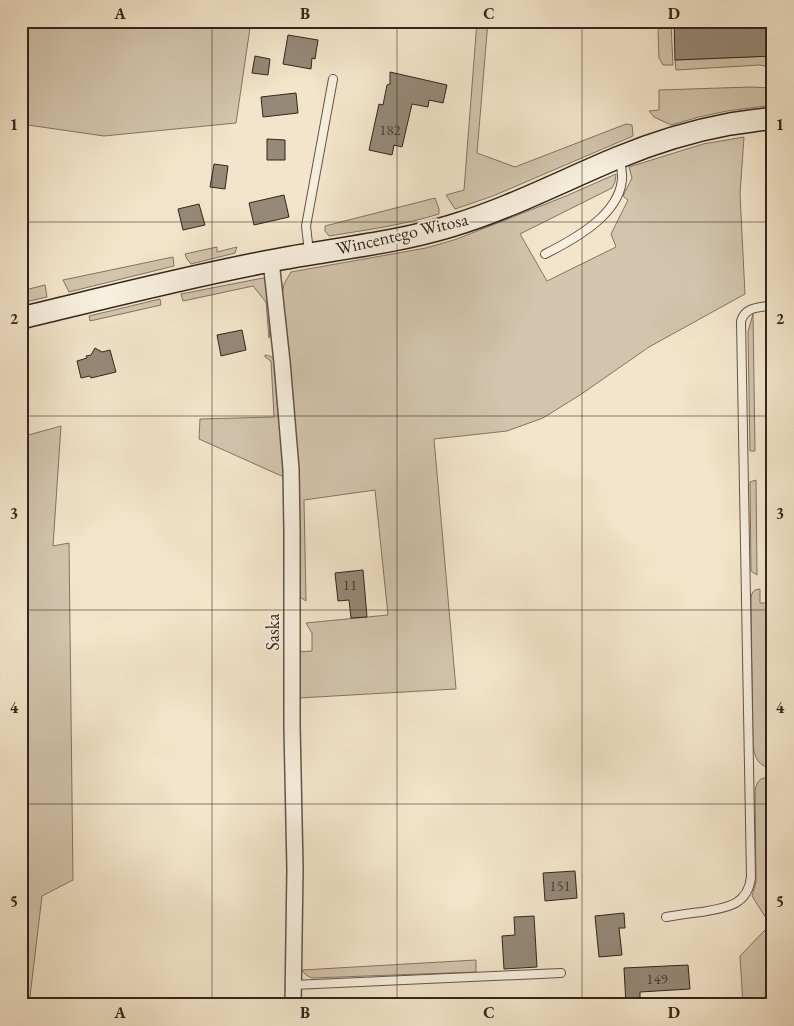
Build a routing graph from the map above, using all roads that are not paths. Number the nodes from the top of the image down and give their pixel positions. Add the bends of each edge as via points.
1 (333, 79) dead end
2 (773, 118) edge
3 (618, 158) junction
4 (309, 254) junction
5 (545, 254) dead end
6 (270, 260) junction
7 (773, 305) edge
8 (21, 318) edge
9 (666, 917) dead end
10 (561, 973) dead end
11 (293, 985) junction
12 (293, 1005) edge

1 - 4 lane via 306,226
2 - 3 street, Wincentego Witosa via 729,124 674,138
3 - 4 street, Wincentego Witosa via 451,226
3 - 5 lane via 623,177 610,208 584,232
4 - 6 street, Wincentego Witosa
6 - 8 street, Wincentego Witosa
6 - 11 street, Saska via 282,362 292,532
7 - 9 lane via 750,309 743,314 741,322 750,887 735,905
10 - 11 lane
11 - 12 street, Saska

